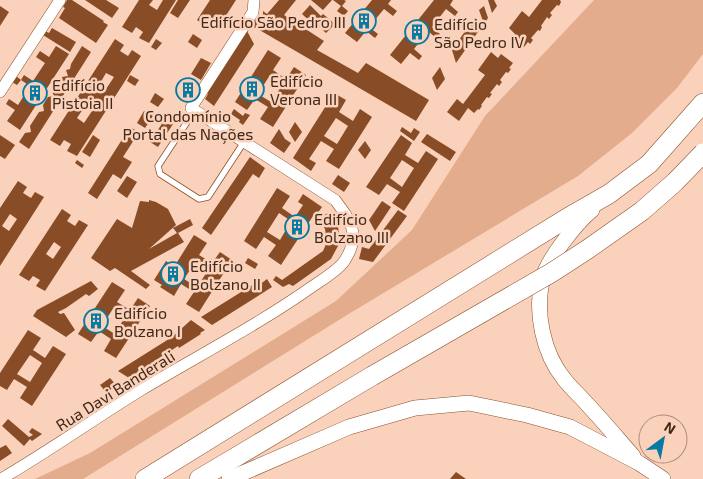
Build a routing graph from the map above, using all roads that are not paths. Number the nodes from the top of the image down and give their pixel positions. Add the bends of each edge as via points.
1 (60, 0) edge
2 (254, 0) edge
3 (0, 92) edge
4 (703, 104) edge
5 (193, 109) junction
6 (244, 142) junction
7 (703, 153) edge
8 (609, 194) junction
9 (638, 462) edge
10 (638, 462) edge
11 (640, 464) edge
12 (1, 479) edge
13 (145, 479) edge
14 (199, 479) edge
15 (229, 479) edge
16 (663, 479) edge

1 - 3 street
2 - 5 street via 253,12
4 - 8 main road via 649,164
5 - 6 street, Rua Davi Banderali
5 - 6 lane via 158,166 160,174 199,199 208,197
6 - 12 street, Rua Davi Banderali via 335,200 350,218 354,231 352,248 344,262 292,301
7 - 14 main road, bridge via 642,211 551,273
8 - 9 street via 580,220 552,261 542,280 539,308 543,336 563,378
8 - 13 main road
10 - 15 street via 570,427 469,403 415,408 349,427
11 - 16 street

